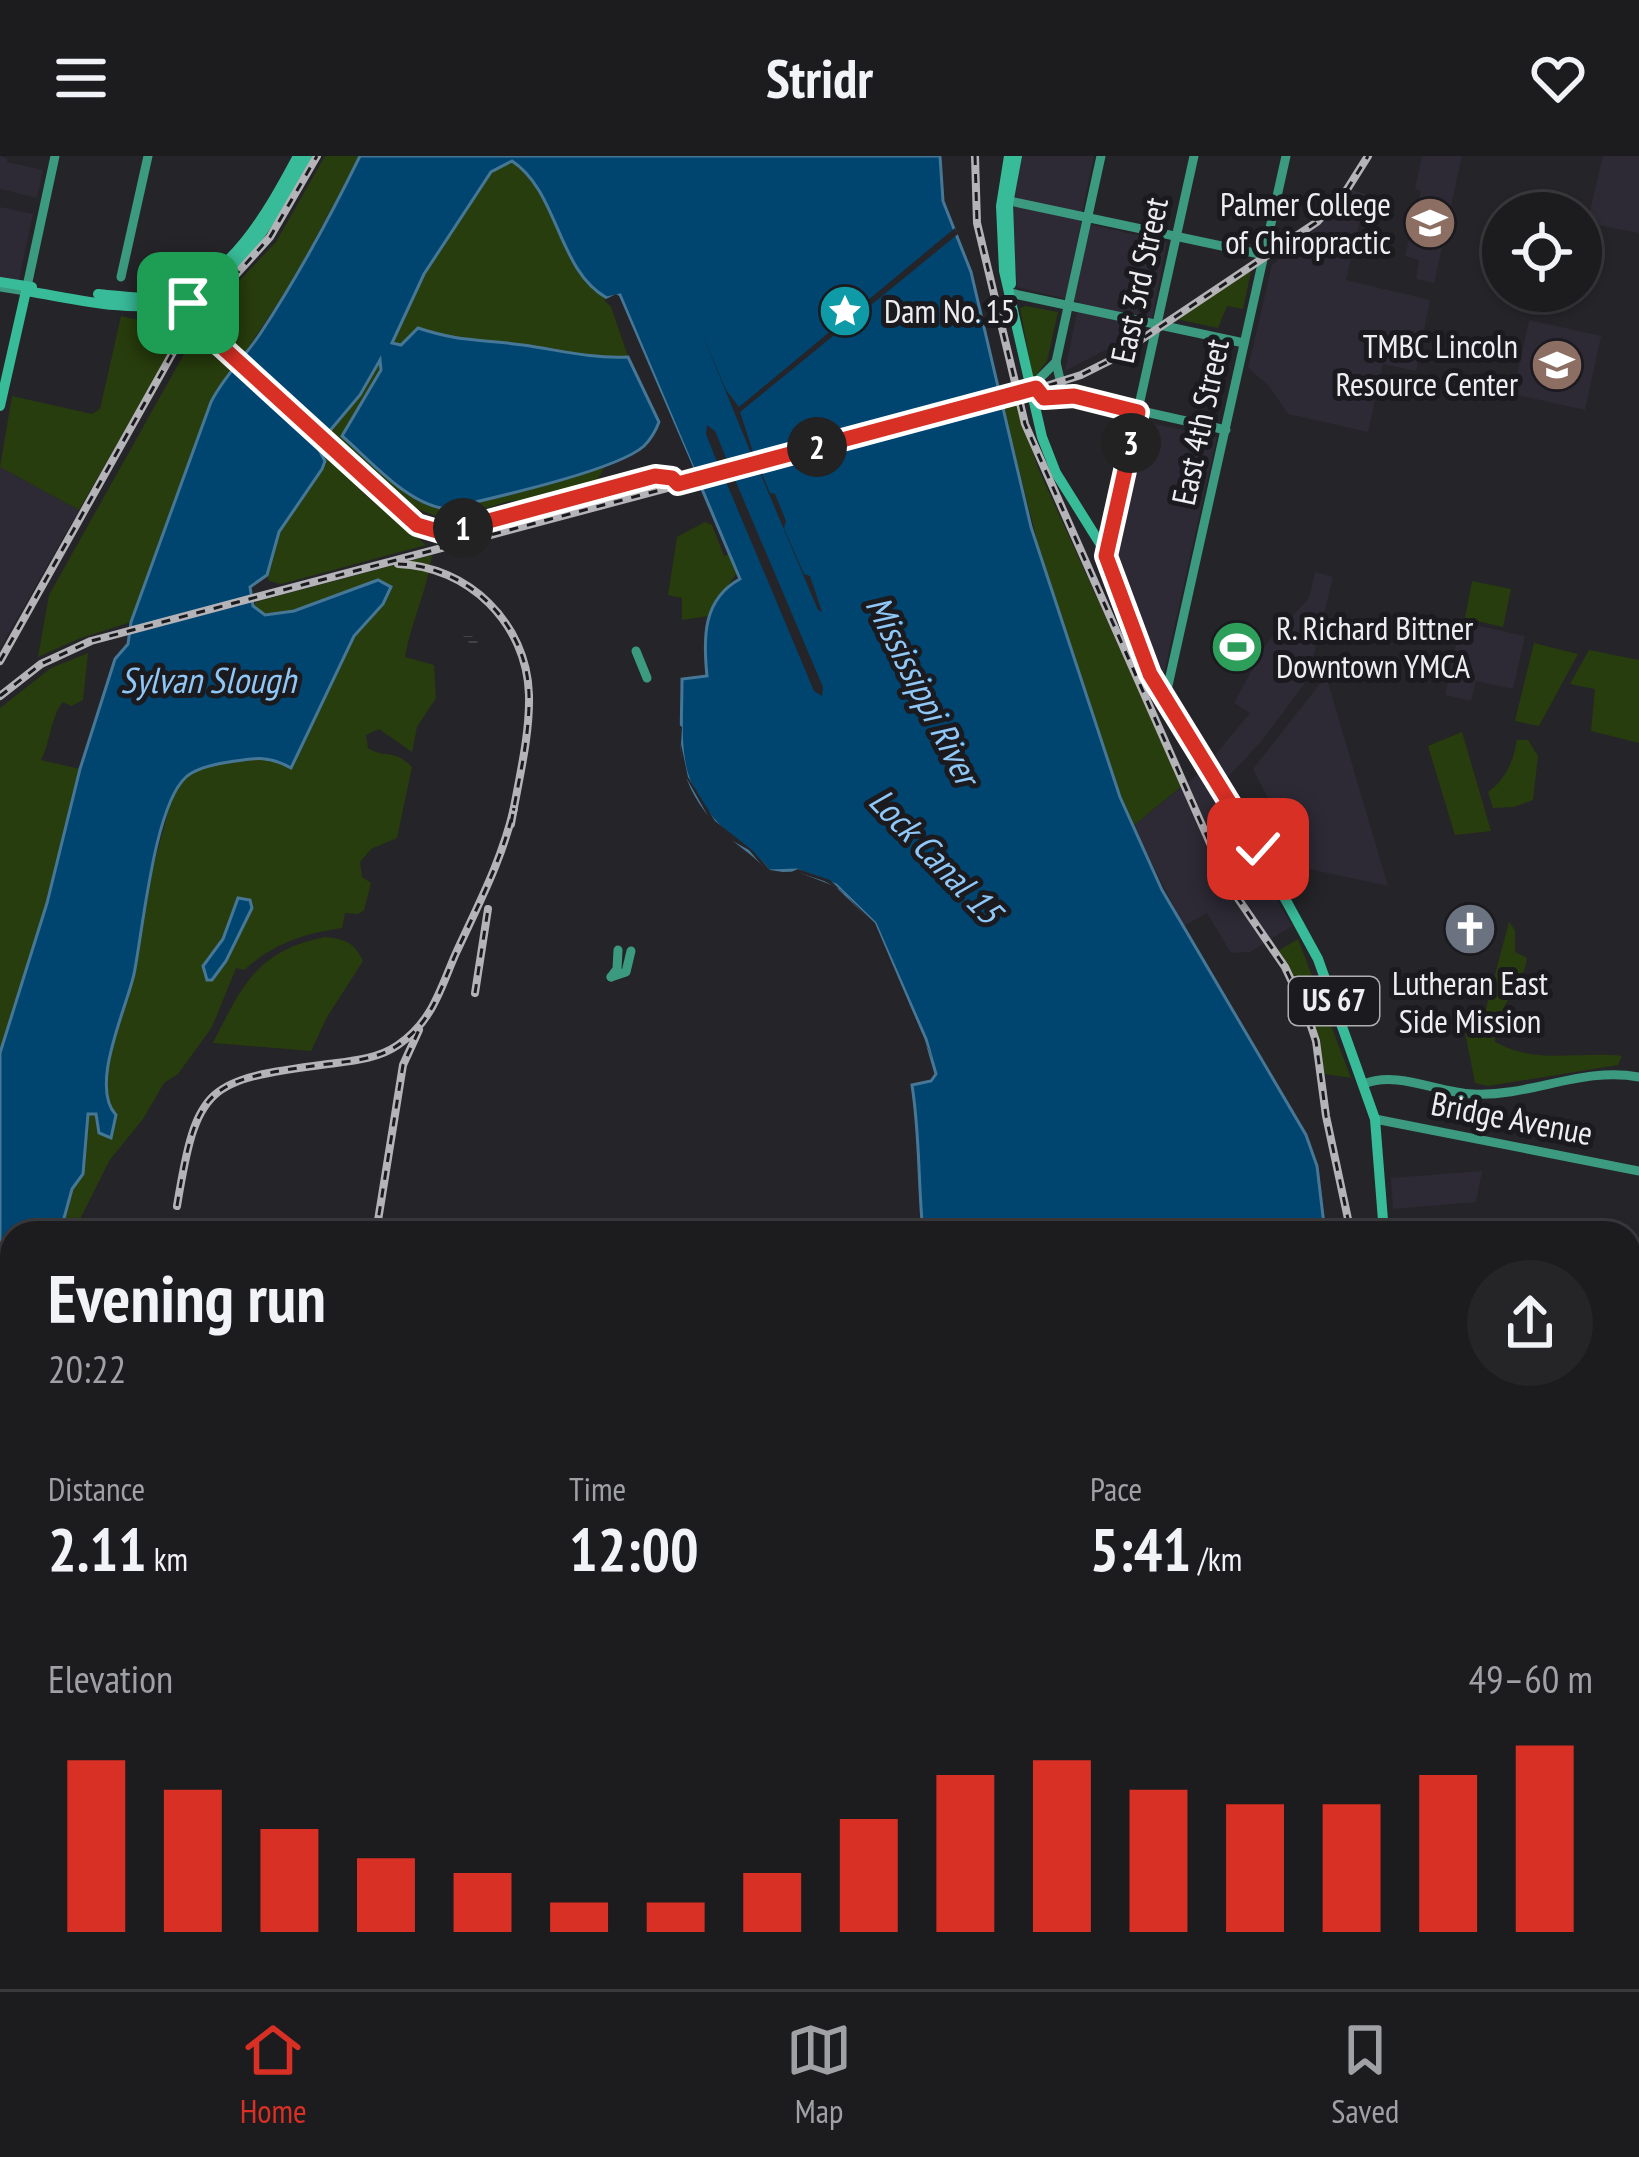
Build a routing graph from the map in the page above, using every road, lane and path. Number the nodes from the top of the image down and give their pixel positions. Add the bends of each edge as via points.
1 (55, 156) edge
2 (148, 156) edge
3 (298, 156) edge
4 (307, 156) edge
5 (1013, 156) edge
6 (1101, 156) edge
7 (1194, 156) edge
8 (1286, 156) edge
9 (1005, 200) junction
10 (1088, 217) junction
11 (1176, 236) junction
12 (1264, 255) junction
13 (121, 277) dead end
14 (0, 284) edge
15 (26, 288) junction
16 (1010, 293) junction
17 (185, 295) junction
18 (1069, 305) junction
19 (1156, 324) junction
20 (1244, 343) junction
21 (1056, 383) junction
22 (1036, 388) junction
23 (0, 406) edge
24 (1138, 412) junction
25 (1226, 430) junction
26 (1106, 556) junction
27 (636, 651) dead end
28 (647, 678) dead end
29 (1165, 699) junction
30 (618, 950) dead end
31 (631, 951) dead end
32 (1639, 1077) edge
33 (1364, 1084) junction
34 (1375, 1118) junction
35 (1639, 1171) edge
36 (1383, 1221) edge

1 - 15 street
2 - 13 street
3 - 17 main road via 234,252
4 - 17 main road via 238,261
5 - 9 main road, US 67
6 - 10 street
7 - 11 street, East 3rd Street
8 - 12 street, East 4th Street
9 - 10 street
9 - 16 main road, US 67
10 - 11 street
10 - 18 street
11 - 12 street
11 - 19 street, East 3rd Street
12 - 20 street, East 4th Street
14 - 15 main road
15 - 17 main road via 143,306
15 - 23 main road
16 - 18 street
16 - 26 main road, US 67 via 1049,457
17 - 22 street via 221,346 417,525 444,533 655,476 682,483
18 - 19 street
18 - 21 street
19 - 20 street
19 - 24 street, East 3rd Street
20 - 25 street, East 4th Street
21 - 22 street via 1040,377
21 - 22 street via 1044,398
21 - 24 street via 1074,396
24 - 25 street
24 - 26 street, East 3rd Street
25 - 29 street, East 4th Street
26 - 29 main road, US 67
27 - 28 street
29 - 33 main road, US 67 via 1312,946
30 - 31 street via 611,977 626,972
32 - 33 street via 1613,1072 1477,1094 1394,1080
33 - 34 main road, US 67
34 - 35 street, Bridge Avenue
34 - 36 main road, US 67

